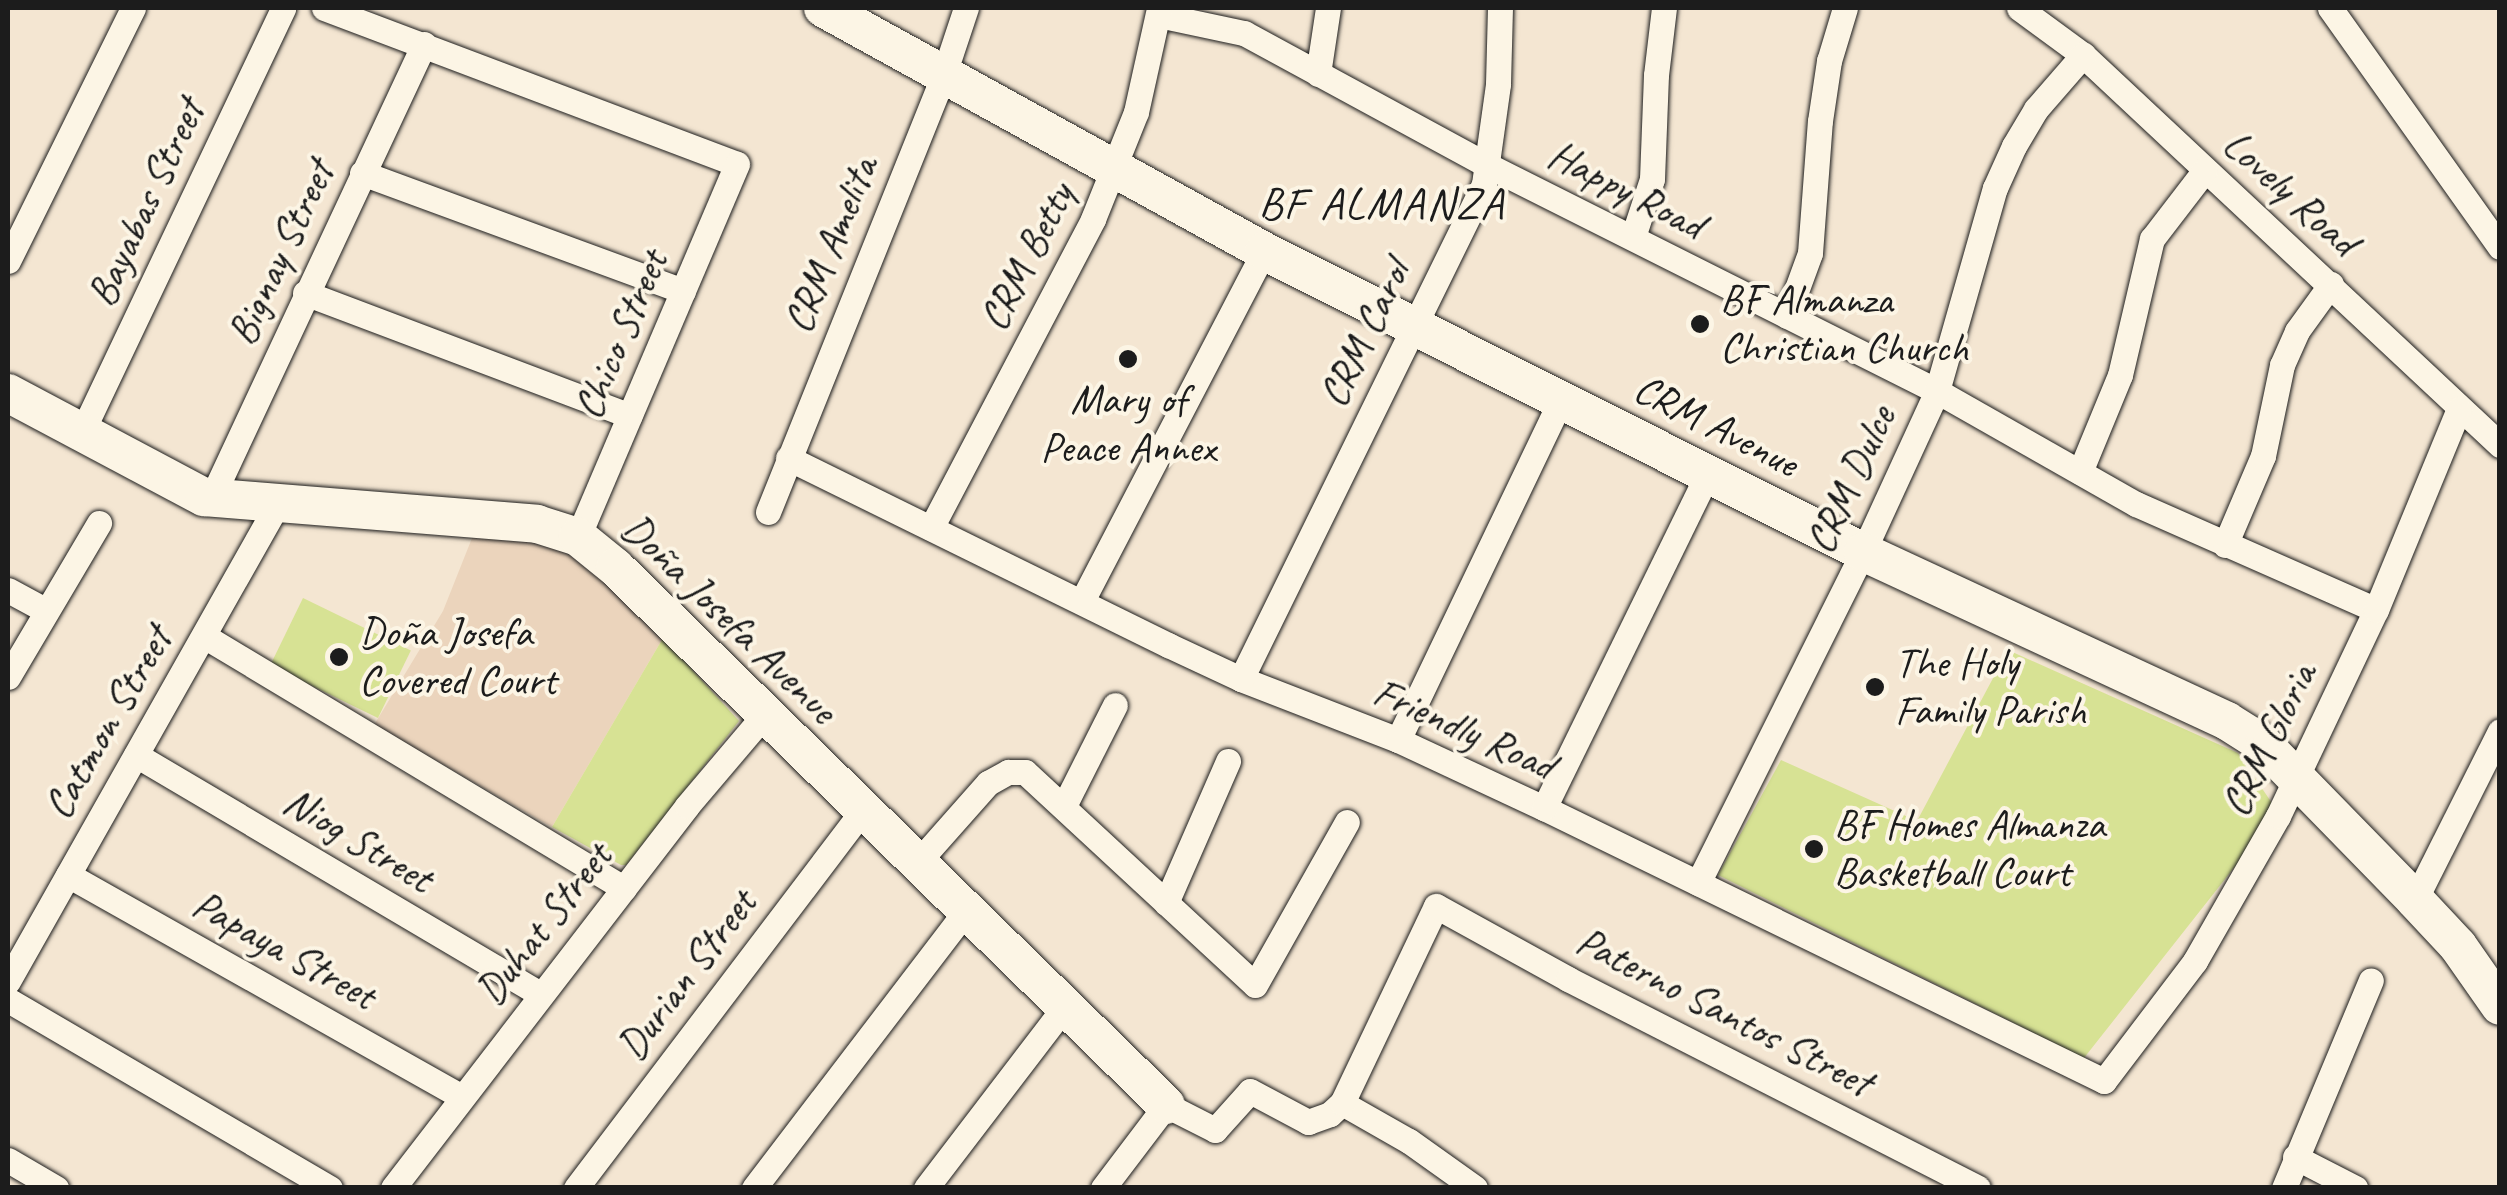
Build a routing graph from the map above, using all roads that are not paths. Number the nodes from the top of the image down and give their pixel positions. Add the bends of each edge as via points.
1 (133, 8) edge
2 (283, 8) edge
3 (324, 8) edge
4 (823, 8) edge
5 (966, 8) edge
6 (1328, 8) edge
7 (1500, 8) edge
8 (1664, 8) edge
9 (1845, 8) edge
10 (2020, 8) edge
11 (2330, 8) edge
12 (1159, 11) edge
13 (424, 44) junction
14 (2083, 54) junction
15 (1318, 74) junction
16 (943, 77) junction
17 (1487, 165) junction
18 (2205, 170) junction
19 (1114, 171) junction
20 (362, 173) junction
21 (1633, 237) junction
22 (2500, 247) edge
23 (1264, 250) junction
24 (8, 261) edge
25 (2332, 284) junction
26 (683, 291) junction
27 (306, 293) junction
28 (1787, 316) junction
29 (1414, 324) junction
30 (1937, 392) junction
31 (8, 393) edge
32 (1562, 398) junction
33 (2459, 409) junction
34 (630, 416) junction
35 (82, 432) junction
36 (2500, 445) edge
37 (788, 458) junction
38 (1708, 471) junction
39 (2080, 472) junction
40 (212, 497) junction
41 (277, 505) junction
42 (768, 512) dead end
43 (99, 523) dead end
44 (931, 528) junction
45 (578, 537) junction
46 (2226, 546) junction
47 (1863, 552) junction
48 (8, 590) edge
49 (1082, 601) junction
50 (45, 610) junction
51 (2376, 610) junction
52 (204, 636) junction
53 (8, 677) edge
54 (1241, 679) junction
55 (1115, 705) dead end
56 (764, 714) junction
57 (2500, 731) edge
58 (1398, 740) junction
59 (136, 754) junction
60 (1228, 760) dead end
61 (2295, 778) junction
62 (1064, 806) junction
63 (1544, 808) junction
64 (862, 811) junction
65 (1346, 822) dead end
66 (918, 862) junction
67 (68, 875) junction
68 (1698, 882) junction
69 (624, 888) junction
70 (2415, 900) junction
71 (1166, 903) junction
72 (968, 909) junction
73 (2371, 980) dead end
74 (8, 981) edge
75 (540, 994) junction
76 (8, 1000) edge
77 (1066, 1005) junction
78 (2500, 1006) edge
79 (2104, 1081) joint
80 (461, 1096) junction
81 (1342, 1103) junction
82 (1166, 1105) junction
83 (2296, 1157) junction
84 (8, 1160) edge
85 (56, 1188) edge
86 (330, 1188) edge
87 (393, 1188) edge
88 (576, 1188) edge
89 (754, 1188) edge
90 (926, 1188) edge
91 (1103, 1188) edge
92 (1476, 1188) edge
93 (1978, 1188) edge
94 (2284, 1188) edge
95 (2354, 1188) edge

1 - 24 street
2 - 35 street, Bayabas Street
3 - 13 street
4 - 16 street, CRM Avenue via 903,48
5 - 16 street, CRM Amelita
6 - 15 street
7 - 17 street, CRM Carol
8 - 21 street via 1652,179
9 - 28 street via 1820,120 1810,253
10 - 14 street, Lovely Road
11 - 22 street
12 - 15 street, Happy Road via 1244,33
12 - 19 street, CRM Betty via 1136,112
13 - 20 street, Bignay Street
13 - 26 street, Chico Street via 737,164
14 - 18 street, Lovely Road
14 - 30 street, CRM Dulce via 2030,119 1995,188
15 - 17 street, Happy Road
16 - 19 street, CRM Avenue
16 - 37 street, CRM Amelita
17 - 21 street, Happy Road
17 - 29 street, CRM Carol via 1484,184
18 - 25 street, Lovely Road
18 - 39 street via 2152,239 2120,375
19 - 23 street, CRM Avenue
19 - 44 street, CRM Betty
20 - 26 street
20 - 27 street, Bignay Street
21 - 28 street, Happy Road
23 - 29 street, CRM Avenue
23 - 49 street
25 - 33 street, Lovely Road
25 - 46 street via 2282,365 2263,456
26 - 34 street, Chico Street
27 - 34 street
27 - 40 street, Bignay Street
28 - 30 street, Happy Road
29 - 32 street, CRM Avenue
29 - 54 street, CRM Carol
30 - 39 street, Happy Road
30 - 47 street, CRM Dulce
31 - 35 street, Doña Josefa Avenue
32 - 38 street, CRM Avenue
32 - 58 street
33 - 36 street, Lovely Road
33 - 51 street, CRM Gloria
34 - 45 street, Chico Street
35 - 40 street, Doña Josefa Avenue
37 - 42 street, CRM Amelita
37 - 44 street, Friendly Road
38 - 47 street, CRM Avenue
38 - 63 street
39 - 46 street, Happy Road
40 - 41 street, Doña Josefa Avenue
41 - 45 street, Doña Josefa Avenue via 537,524
41 - 52 street, Catmon Street
43 - 50 street
44 - 49 street, Friendly Road
45 - 56 street, Doña Josefa Avenue
46 - 51 street, Happy Road
47 - 61 street, CRM Avenue via 2227,722 2262,743
47 - 68 street, CRM Dulce
48 - 50 street
49 - 54 street, Friendly Road
50 - 53 street
51 - 61 street, CRM Gloria
52 - 59 street, Catmon Street
52 - 69 street
54 - 58 street, Friendly Road
55 - 62 street
56 - 64 street, Doña Josefa Avenue
56 - 69 street, Duhat Street
57 - 70 street
58 - 63 street, Friendly Road
59 - 67 street, Catmon Street
59 - 75 street, Niog Street
60 - 71 street
61 - 70 street, CRM Avenue
61 - 79 street, CRM Gloria via 2194,962
62 - 66 street via 1025,772 1008,772 988,783
62 - 71 street
63 - 68 street, Friendly Road
64 - 66 street, Doña Josefa Avenue
64 - 88 street, Durian Street
65 - 71 street via 1255,984
66 - 72 street, Doña Josefa Avenue
67 - 74 street, Catmon Street
67 - 80 street, Papaya Street
68 - 79 street, Friendly Road
69 - 75 street, Duhat Street
70 - 78 street, CRM Avenue
72 - 77 street, Doña Josefa Avenue
72 - 89 street
73 - 83 street
75 - 80 street, Duhat Street
76 - 86 street
77 - 82 street, Doña Josefa Avenue
77 - 90 street
80 - 87 street, Duhat Street
81 - 82 street, Doña Josefa Avenue via 1308,1122 1250,1092 1212,1130
81 - 92 street
81 - 93 street, Paterno Santos Street via 1436,906
82 - 91 street
83 - 94 street
83 - 95 street
84 - 85 street

